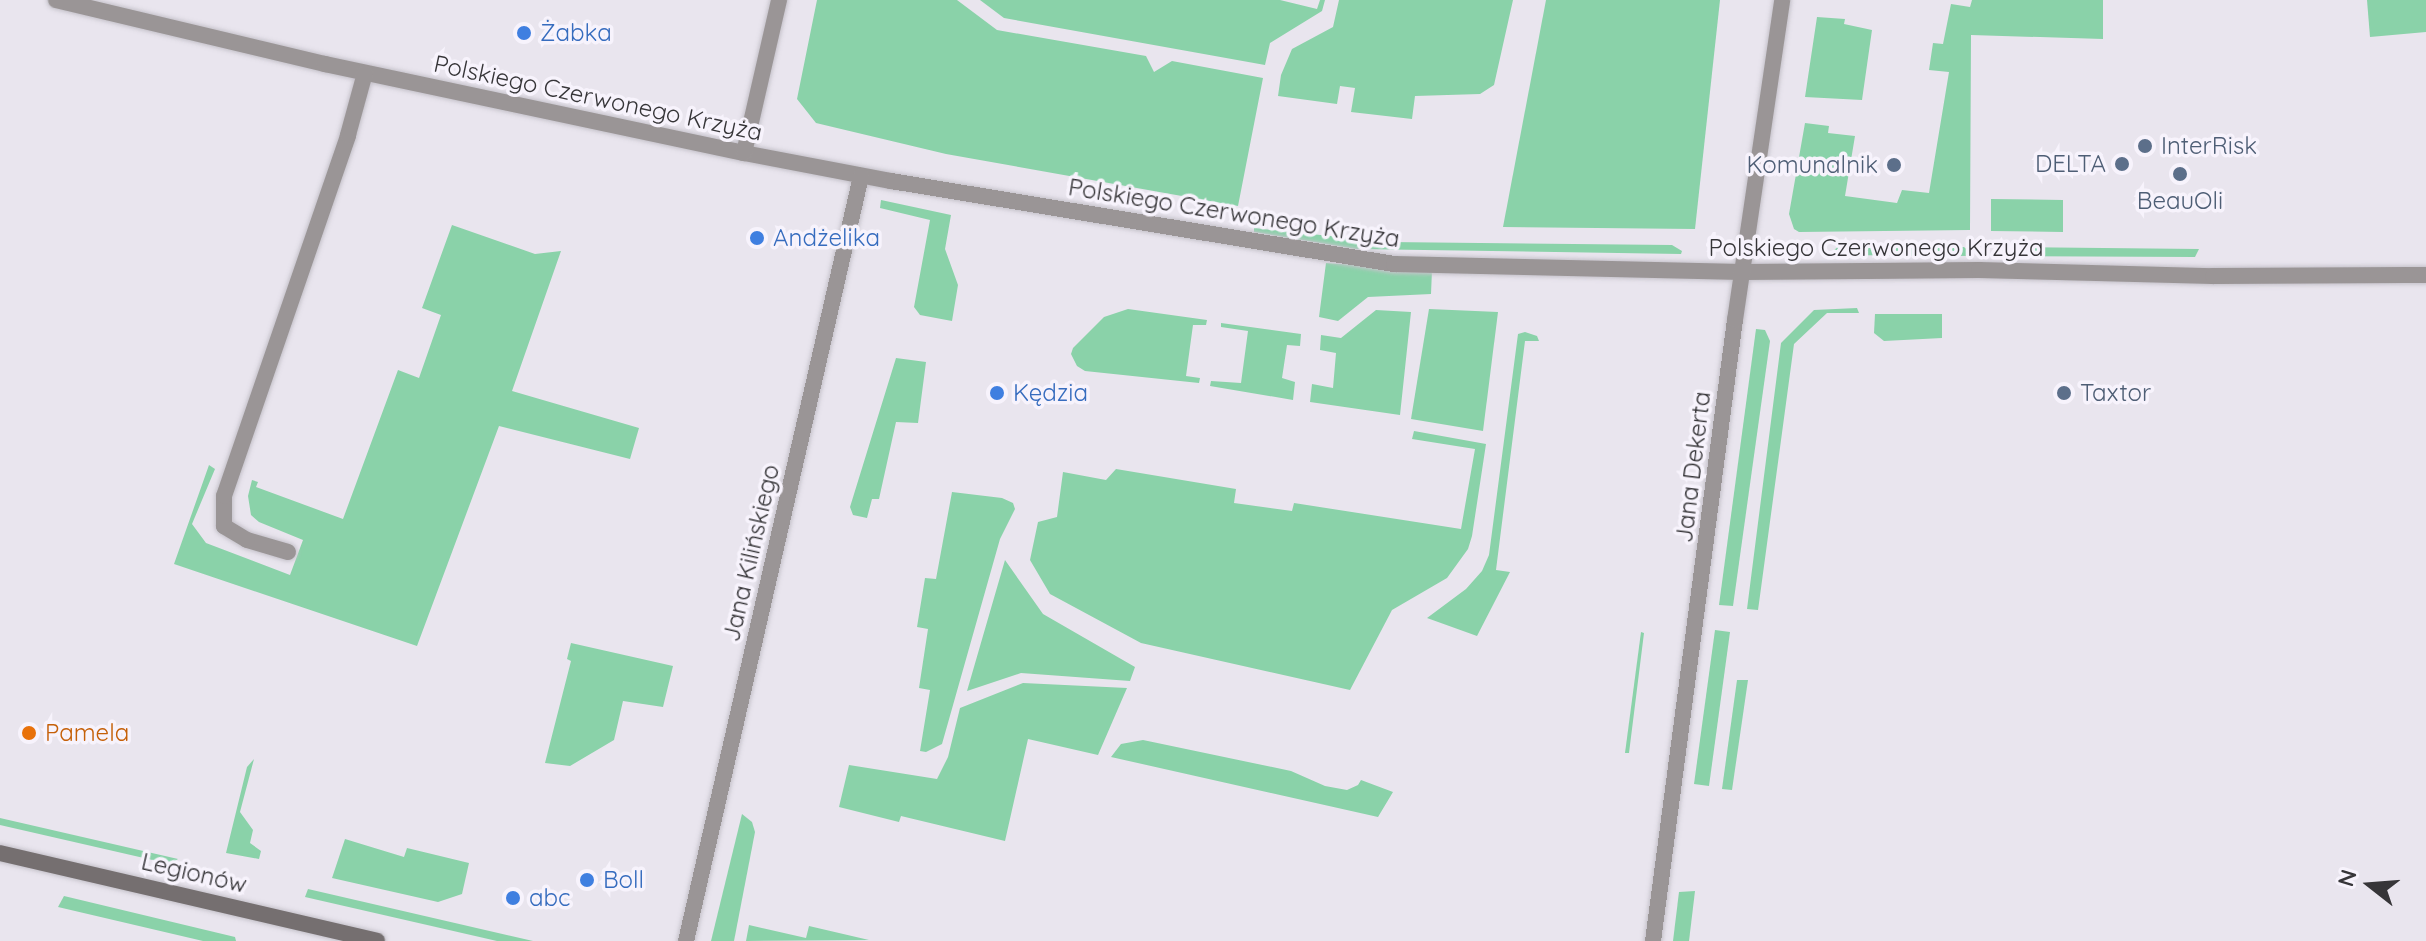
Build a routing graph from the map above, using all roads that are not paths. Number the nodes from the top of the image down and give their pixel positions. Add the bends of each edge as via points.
1 (56, 0) edge
2 (779, 0) edge
3 (1782, 0) edge
4 (365, 73) junction
5 (744, 153) junction
6 (861, 176) junction
7 (1742, 272) junction
8 (2426, 275) edge
9 (288, 552) dead end
10 (0, 853) edge
11 (377, 941) edge
12 (686, 941) edge
13 (1653, 941) edge

1 - 4 street, Polskiego Czerwonego Krzyża
2 - 5 street
3 - 7 street, Jana Dekerta
4 - 5 street, Polskiego Czerwonego Krzyża
4 - 9 street via 224,496 224,526 247,540
5 - 6 street, Polskiego Czerwonego Krzyża
6 - 7 street, Polskiego Czerwonego Krzyża via 1394,264
6 - 12 street, Jana Kilińskiego
7 - 8 street, Polskiego Czerwonego Krzyża
7 - 13 street, Jana Dekerta
10 - 11 street, Legionów

